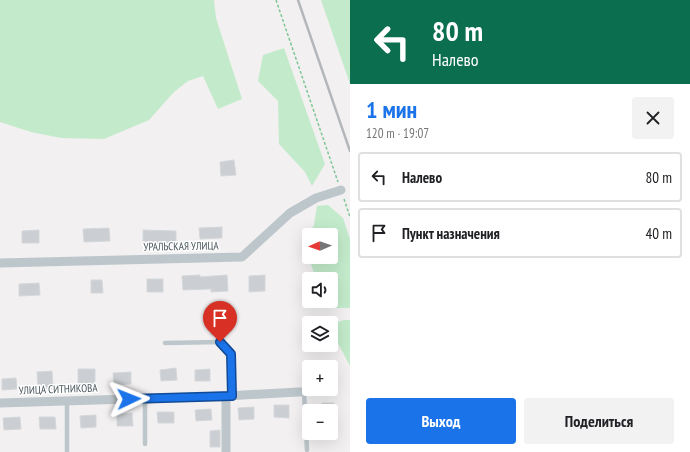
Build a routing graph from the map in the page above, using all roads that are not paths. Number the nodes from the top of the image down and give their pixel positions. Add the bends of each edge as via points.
1 (341, 190) road end
2 (0, 263) edge
3 (165, 343) dead end
4 (302, 392) edge
5 (229, 396) junction
6 (304, 396) edge
7 (145, 399) junction
8 (67, 401) junction
9 (0, 403) edge
10 (145, 444) dead end
11 (307, 450) dead end
12 (67, 452) edge
13 (226, 452) edge

1 - 2 street, УРАЛЬСКАЯ УЛИЦА via 316,198 290,213 242,257
3 - 5 lane via 220,342 231,354
4 - 5 street, УЛИЦА СИТНИКОВА
5 - 7 street, УЛИЦА СИТНИКОВА
5 - 13 street
6 - 11 lane
7 - 8 street, УЛИЦА СИТНИКОВА
7 - 10 lane
8 - 9 street, УЛИЦА СИТНИКОВА
8 - 12 lane

